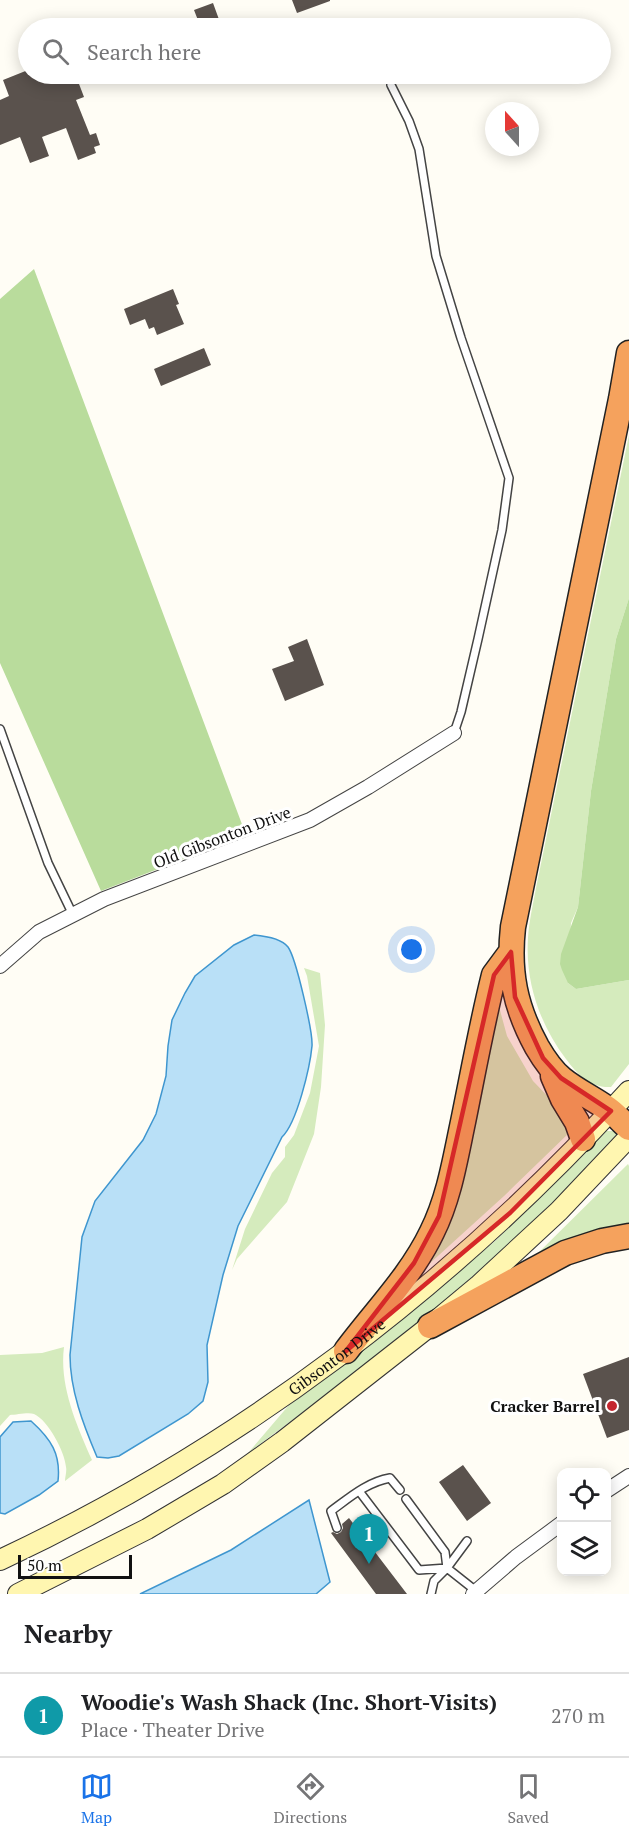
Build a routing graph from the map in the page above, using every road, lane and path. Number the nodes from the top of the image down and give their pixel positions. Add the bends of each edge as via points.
1 (390, 85) dead end
2 (629, 353) edge
3 (0, 729) edge
4 (454, 733) joint
5 (73, 915) junction
6 (511, 952) junction
7 (0, 966) edge
8 (552, 1070) junction
9 (629, 1090) edge
10 (611, 1111) junction
11 (629, 1128) edge
12 (629, 1137) edge
13 (584, 1139) junction
14 (629, 1236) edge
15 (430, 1326) junction
16 (346, 1351) junction
17 (629, 1476) edge
18 (611, 1488) edge
19 (358, 1491) junction
20 (400, 1491) dead end
21 (406, 1499) dead end
22 (557, 1526) edge
23 (337, 1528) dead end
24 (466, 1541) dead end
25 (0, 1560) edge
26 (447, 1568) junction
27 (474, 1593) edge
28 (18, 1594) edge
29 (431, 1594) edge

1 - 4 lane via 419,149 436,256 509,478 500,541
2 - 6 highway
3 - 5 lane via 48,863
4 - 5 street, Old Gibsonton Drive via 310,820 104,899
5 - 7 street, Old Gibsonton Drive via 39,932
6 - 8 highway via 515,998 531,1036
6 - 16 highway via 494,975 456,1159 439,1216 414,1263
8 - 10 highway
8 - 13 highway
9 - 10 main road, Gibsonton Drive
10 - 11 highway
10 - 13 main road, Gibsonton Drive
12 - 15 main road, Gibsonton Drive via 559,1211
13 - 16 main road, Gibsonton Drive via 486,1235
14 - 15 highway via 565,1253
15 - 28 main road, Gibsonton Drive via 282,1443 223,1484 128,1539
16 - 25 main road, Gibsonton Drive via 252,1418 168,1471
17 - 18 street
19 - 20 lane via 390,1478
19 - 23 lane via 331,1511
19 - 26 lane via 420,1570
21 - 26 lane via 445,1552
22 - 27 street
24 - 26 lane
26 - 27 lane
26 - 29 lane via 434,1581

